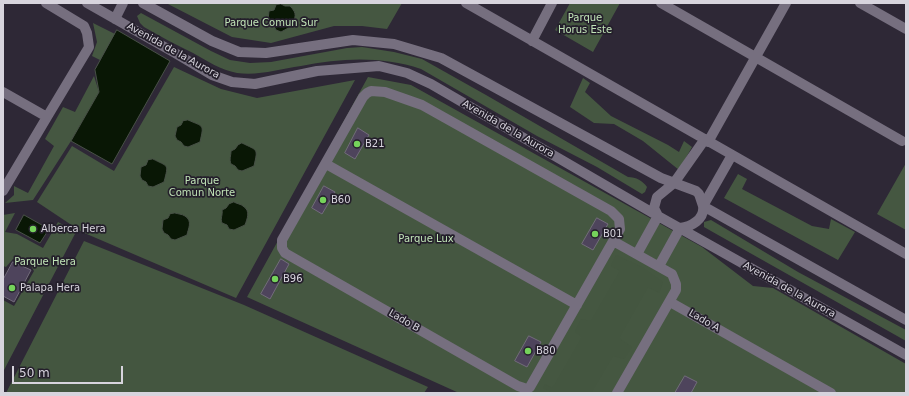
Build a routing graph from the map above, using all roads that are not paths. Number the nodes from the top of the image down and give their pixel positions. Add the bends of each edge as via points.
1 (46, 3) edge
2 (87, 3) edge
3 (123, 3) edge
4 (143, 3) edge
5 (466, 3) edge
6 (552, 3) edge
7 (661, 3) edge
8 (786, 3) edge
9 (860, 3) edge
10 (115, 19) junction
11 (906, 29) edge
12 (532, 40) junction
13 (756, 57) junction
14 (3, 92) edge
15 (47, 117) junction
16 (707, 141) junction
17 (902, 141) dead end
18 (732, 155) junction
19 (326, 164) junction
20 (674, 183) junction
21 (3, 191) edge
22 (703, 206) junction
23 (658, 216) junction
24 (680, 228) junction
25 (613, 240) junction
26 (637, 254) junction
27 (906, 254) edge
28 (659, 266) junction
29 (670, 302) junction
30 (577, 305) junction
31 (906, 320) edge
32 (906, 355) edge
33 (617, 393) edge
34 (831, 393) edge

1 - 15 street via 84,26 89,47
2 - 10 street, Avenida de la Aurora
3 - 10 street
4 - 20 street via 239,52 266,53 353,40 394,44 441,58
5 - 12 street
6 - 12 street
7 - 13 street
8 - 13 street
9 - 11 street
10 - 23 street, Avenida de la Aurora via 212,75 232,82 255,84 317,71 378,66 407,73
12 - 16 street
13 - 16 street
13 - 17 street
14 - 15 street
15 - 21 street
16 - 18 street
16 - 20 street
18 - 22 street
18 - 27 street
19 - 25 street, Lado B via 363,97 371,91 385,92 422,105 611,211 619,219 620,225
19 - 30 street
19 - 30 street, Lado B via 282,240 283,251 518,386 527,389 532,385
20 - 22 street via 699,194
20 - 23 street via 660,194 656,201 654,208
22 - 24 street via 698,221
22 - 31 street
23 - 24 street, Avenida de la Aurora
23 - 26 street
24 - 28 street
24 - 32 street, Avenida de la Aurora
25 - 26 street
25 - 30 street, Lado B
26 - 28 street
28 - 29 street via 675,278 676,290
29 - 33 street
29 - 34 street, Lado A

